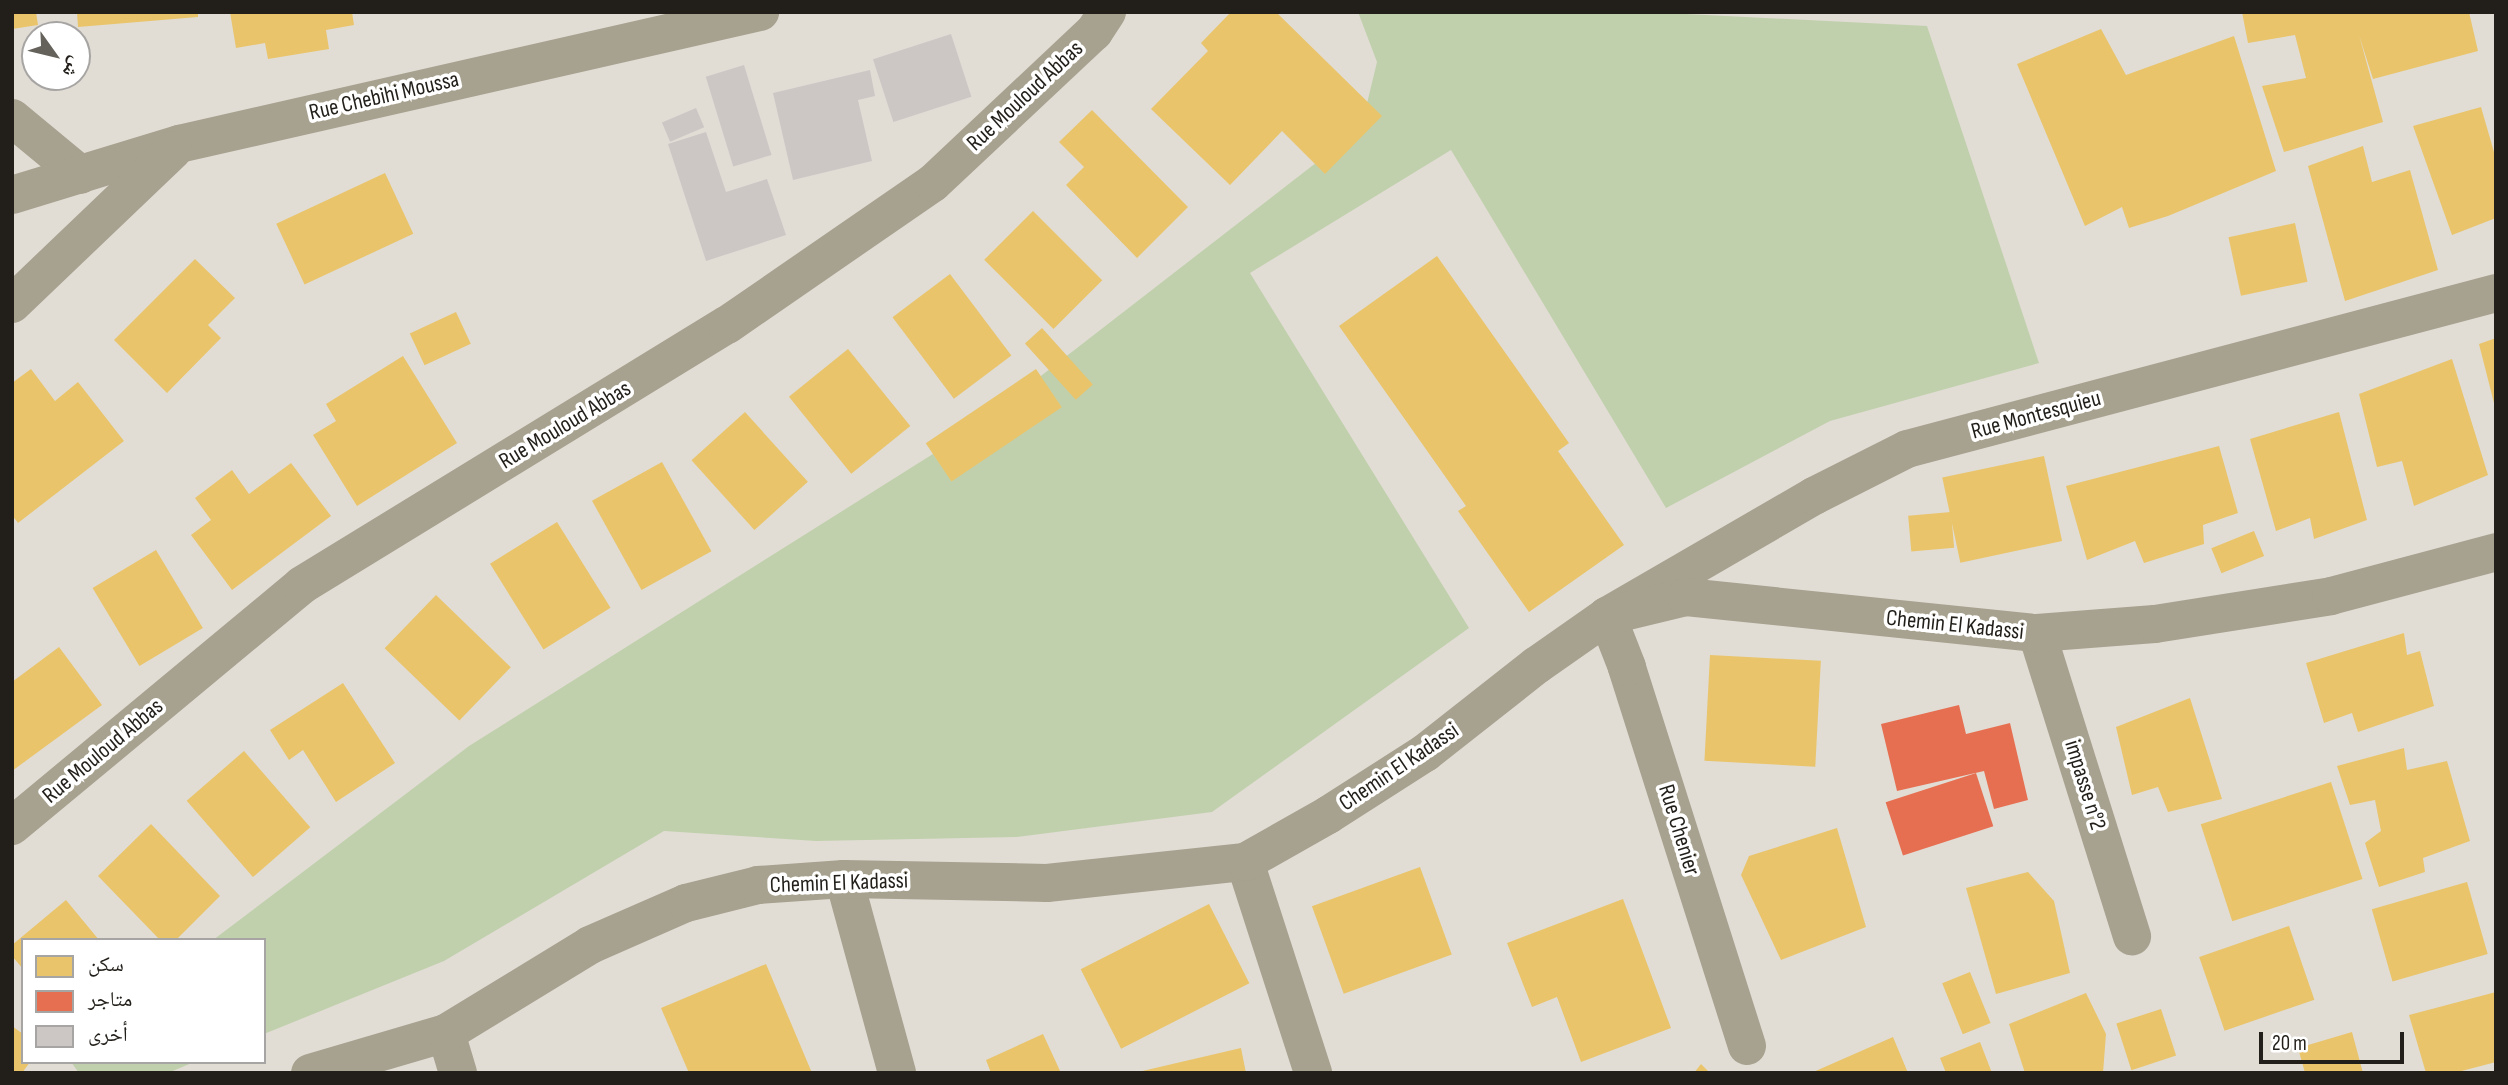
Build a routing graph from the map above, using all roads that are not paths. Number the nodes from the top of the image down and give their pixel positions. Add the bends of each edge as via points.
1 (760, 12) edge
2 (1107, 12) edge
3 (12, 118) edge
4 (179, 144) junction
5 (81, 175) junction
6 (12, 195) edge
7 (2496, 293) edge
8 (12, 304) edge
9 (2496, 552) edge
10 (1607, 616) junction
11 (2037, 633) junction
12 (12, 826) edge
13 (1245, 862) junction
14 (844, 879) junction
15 (2132, 937) dead end
16 (446, 1033) junction
17 (1747, 1046) dead end
18 (310, 1073) edge
19 (458, 1073) edge
20 (897, 1073) edge
21 (1313, 1073) edge

1 - 4 street, Rue Chebihi Moussa
2 - 12 street, Rue Mouloud Abbas via 1094,32 933,183 727,325 302,585
3 - 5 street
4 - 5 street, Rue Chebihi Moussa
4 - 8 street
5 - 6 street, Rue Chebihi Moussa
7 - 10 street, Rue Montesquieu via 1907,449 1814,496
9 - 11 street, Chemin El Kadassi via 2331,596 2155,624
10 - 11 street, Chemin El Kadassi via 1686,597
10 - 13 street, Chemin El Kadassi via 1425,753
10 - 17 street, Rue Chenier
11 - 15 street, impasse n°2
13 - 14 street, Chemin El Kadassi via 1047,883
13 - 21 street
14 - 16 street, Chemin El Kadassi via 758,885 686,903 590,945
14 - 20 street
16 - 18 street, Chemin El Kadassi
16 - 19 street

